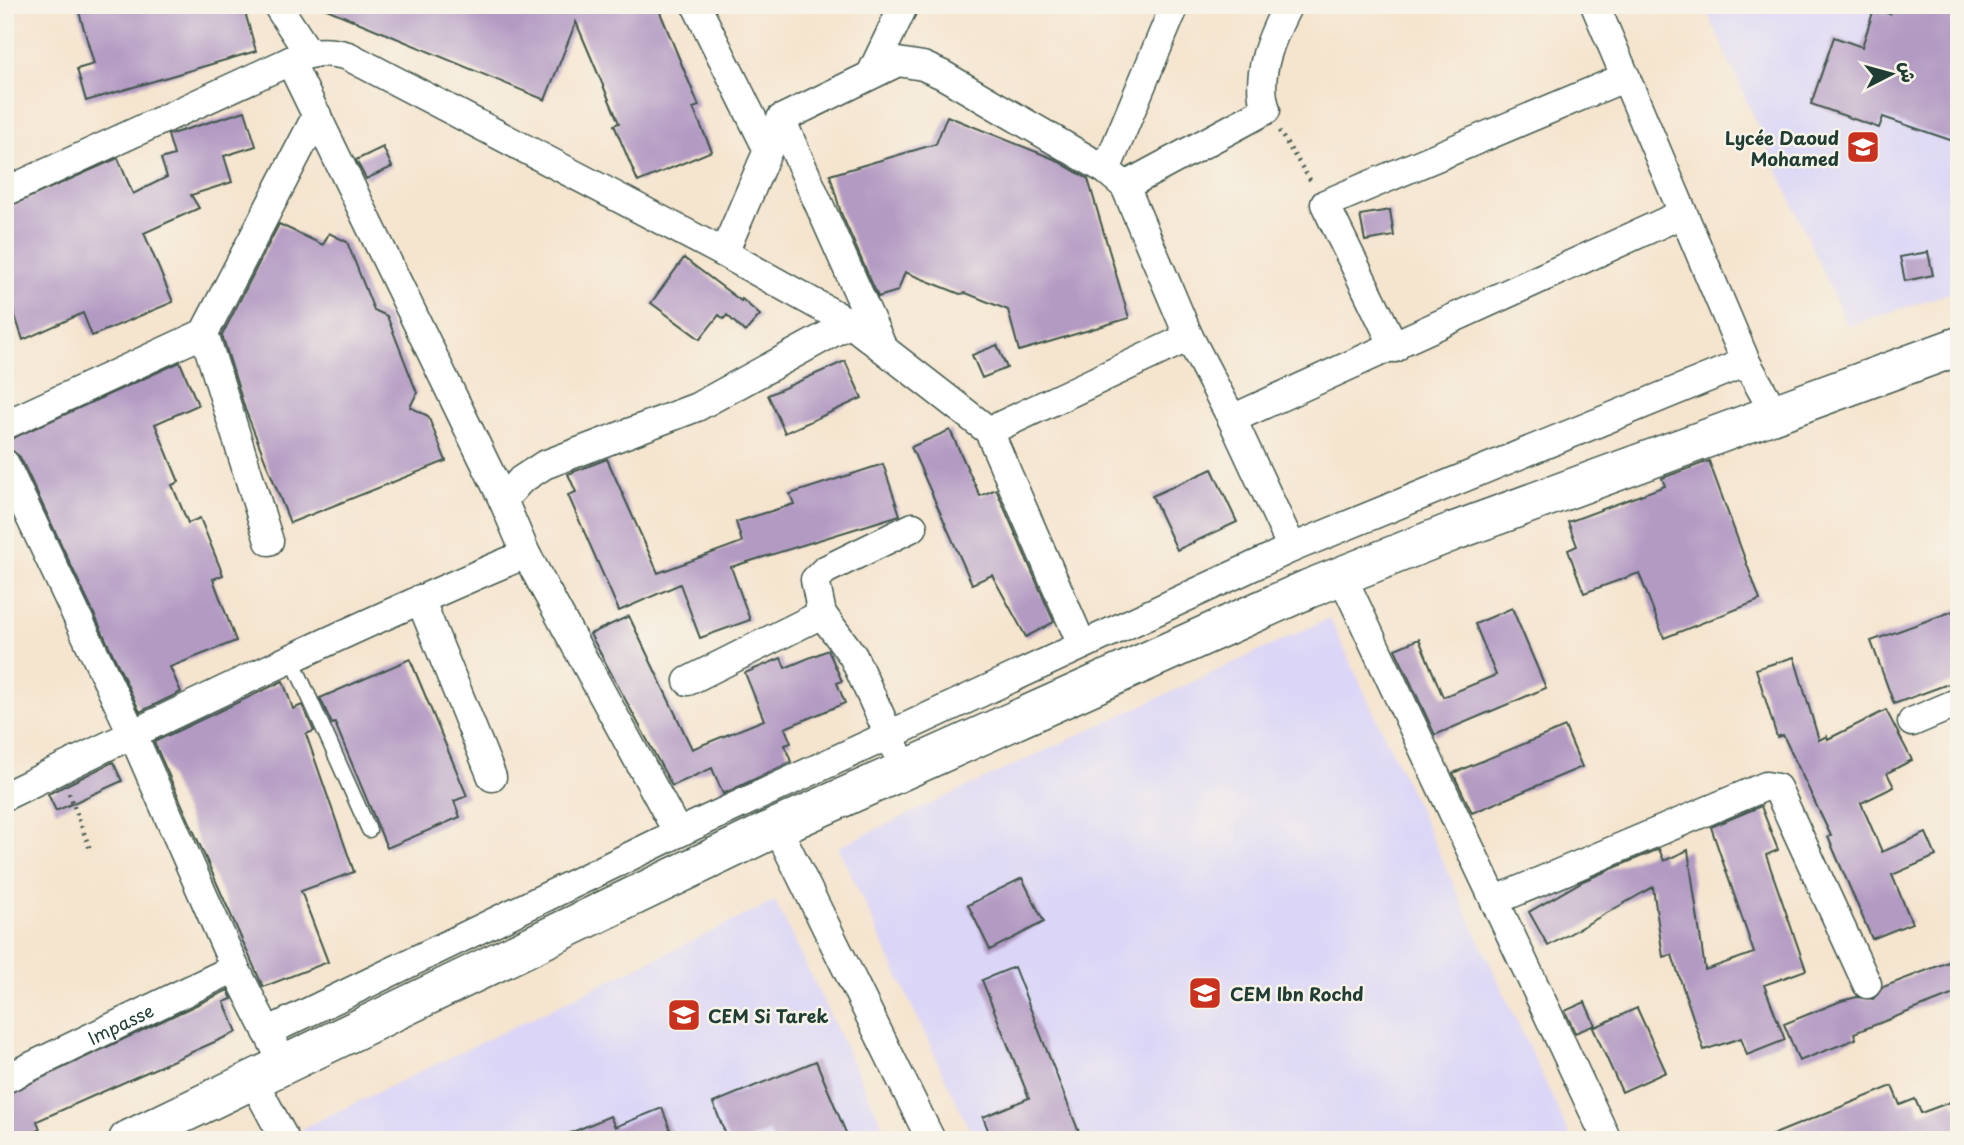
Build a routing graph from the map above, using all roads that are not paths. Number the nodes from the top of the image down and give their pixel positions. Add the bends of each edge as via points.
1 (277, 5) edge
2 (696, 5) edge
3 (904, 5) edge
4 (1175, 5) edge
5 (1288, 5) edge
6 (1595, 5) edge
7 (299, 57) junction
8 (872, 72) junction
9 (1626, 76) junction
10 (317, 115) junction
11 (781, 119) junction
12 (768, 150) junction
13 (1115, 178) junction
14 (5, 192) edge
15 (1682, 214) junction
16 (724, 253) junction
17 (850, 323) junction
18 (204, 333) junction
19 (1189, 337) junction
20 (882, 346) junction
21 (1395, 348) junction
22 (1956, 352) edge
23 (1746, 362) junction
24 (1774, 412) junction
25 (1232, 419) junction
26 (5, 425) edge
27 (989, 430) junction
28 (5, 464) edge
29 (503, 500) junction
30 (913, 527) dead end
31 (269, 541) dead end
32 (1292, 548) junction
33 (526, 555) junction
34 (1342, 576) junction
35 (420, 599) junction
36 (822, 614) junction
37 (1082, 645) junction
38 (292, 659) junction
39 (688, 681) dead end
40 (1959, 702) edge
41 (1912, 722) dead end
42 (133, 735) junction
43 (890, 735) junction
44 (904, 770) junction
45 (492, 778) dead end
46 (5, 796) edge
47 (777, 827) junction
48 (369, 830) dead end
49 (678, 833) junction
50 (1496, 900) junction
51 (235, 968) junction
52 (1867, 984) dead end
53 (268, 1059) junction
54 (5, 1079) edge
55 (128, 1140) edge
56 (285, 1140) edge
57 (930, 1140) edge
58 (1607, 1140) edge

1 - 7 street
2 - 12 street
3 - 8 street
4 - 13 street
5 - 13 street via 1270,39 1261,95 1266,110
6 - 9 street
7 - 10 street
7 - 14 street
7 - 16 street via 327,50 348,55
8 - 11 street
8 - 13 street via 898,62 923,66
9 - 15 street
9 - 21 street via 1325,204
10 - 18 street
10 - 29 street
11 - 12 street
11 - 20 street
12 - 16 street
13 - 19 street
15 - 21 street
15 - 23 street
16 - 17 street
17 - 20 street
17 - 29 street via 698,407 544,466 521,480
18 - 26 street
18 - 31 street
19 - 25 street
19 - 27 street
20 - 27 street
21 - 25 street
22 - 24 main road
23 - 24 street
23 - 32 street
24 - 34 main road
25 - 32 street
27 - 37 street
28 - 42 street
29 - 33 street
30 - 36 street via 825,570 815,580
32 - 37 street
33 - 35 street
33 - 49 street
34 - 44 main road
34 - 50 street
35 - 38 street
35 - 45 street
36 - 39 street
36 - 43 street via 853,656
37 - 43 street
38 - 42 street
38 - 48 lane
40 - 41 street
42 - 46 street
42 - 51 street
43 - 44 street
43 - 49 street
44 - 47 main road
47 - 53 main road
47 - 57 street
49 - 53 street
50 - 52 street via 1766,786 1777,788
50 - 58 street
51 - 53 street
51 - 54 street, Impasse
53 - 55 main road
53 - 56 street

